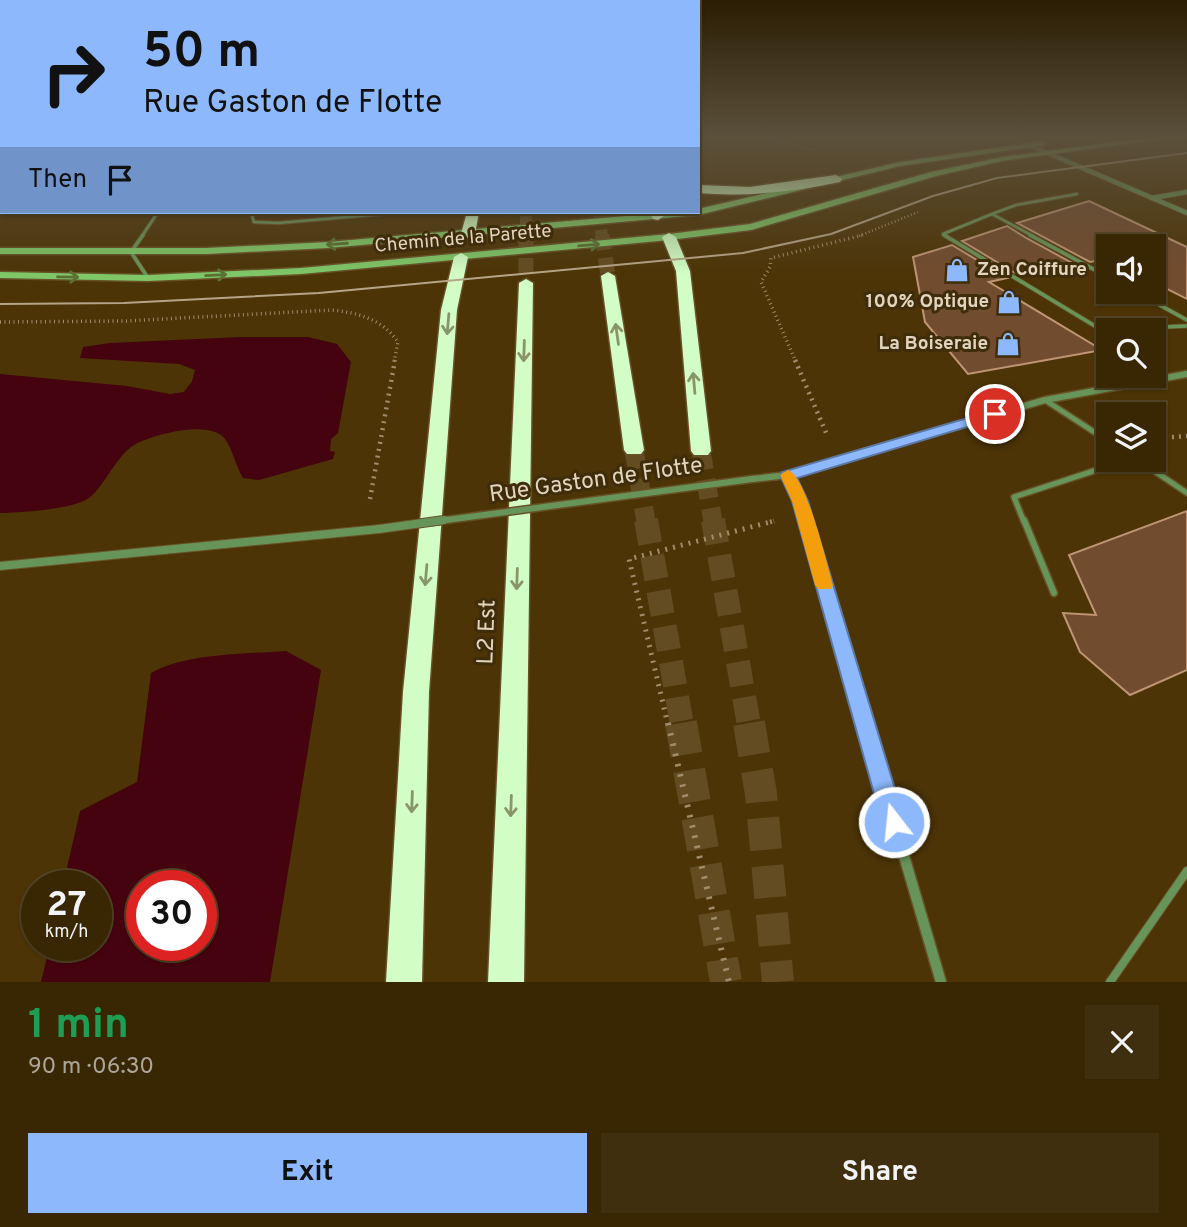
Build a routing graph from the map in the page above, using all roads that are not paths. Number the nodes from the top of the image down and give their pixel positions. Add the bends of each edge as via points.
1 (817, 182) edge
2 (824, 182) edge
3 (907, 182) edge
4 (1114, 182) edge
5 (700, 189) edge
6 (1187, 192) edge
7 (1077, 194) dead end
8 (1151, 198) junction
9 (700, 212) edge
10 (1187, 213) edge
11 (157, 214) edge
12 (252, 214) edge
13 (382, 214) edge
14 (472, 214) edge
15 (657, 214) edge
16 (992, 214) junction
17 (668, 237) junction
18 (464, 245) junction
19 (0, 251) edge
20 (131, 252) junction
21 (1096, 270) edge
22 (0, 275) edge
23 (608, 276) tunnel mouth
24 (148, 278) junction
25 (526, 283) tunnel mouth
26 (1158, 304) edge
27 (1187, 320) edge
28 (1187, 326) edge
29 (1187, 374) edge
30 (1045, 400) junction
31 (1096, 433) edge
32 (634, 450) tunnel mouth
33 (701, 451) tunnel mouth
34 (1096, 470) edge
35 (1156, 472) edge
36 (788, 475) junction
37 (1187, 493) edge
38 (0, 566) edge
39 (1054, 593) dead end
40 (1187, 870) edge
41 (404, 982) edge
42 (506, 982) edge
43 (940, 982) edge
44 (1110, 982) edge

1 - 5 highway via 769,189
2 - 9 street, Chemin de la Parette
3 - 17 street, Chemin de la Parette via 751,227
4 - 8 street
6 - 8 street
7 - 16 lane
8 - 10 street
11 - 20 lane
12 - 13 lane via 254,222 278,223
14 - 18 highway
15 - 17 street
15 - 18 street, Chemin de la Parette
16 - 21 lane
16 - 28 lane via 943,234 1095,326 1115,330
18 -> 17 street, Chemin de la Parette
33 -> 17 highway via 684,271
18 -> 20 street, Chemin de la Parette
24 -> 18 street, Chemin de la Parette via 301,271
18 -> 41 highway via 449,310 416,692
19 - 20 street, Chemin de la Parette
20 - 24 lane
22 -> 24 street, Chemin de la Parette
32 -> 23 highway
25 -> 42 highway, L2 Est
26 - 27 lane
29 - 30 street, Rue Gaston de Flotte
30 - 31 lane
30 - 36 street, Rue Gaston de Flotte
34 - 39 lane via 1014,497
35 - 37 lane
36 - 38 street, Rue Gaston de Flotte, bridge via 379,529
36 - 43 street via 800,501
40 - 44 lane

